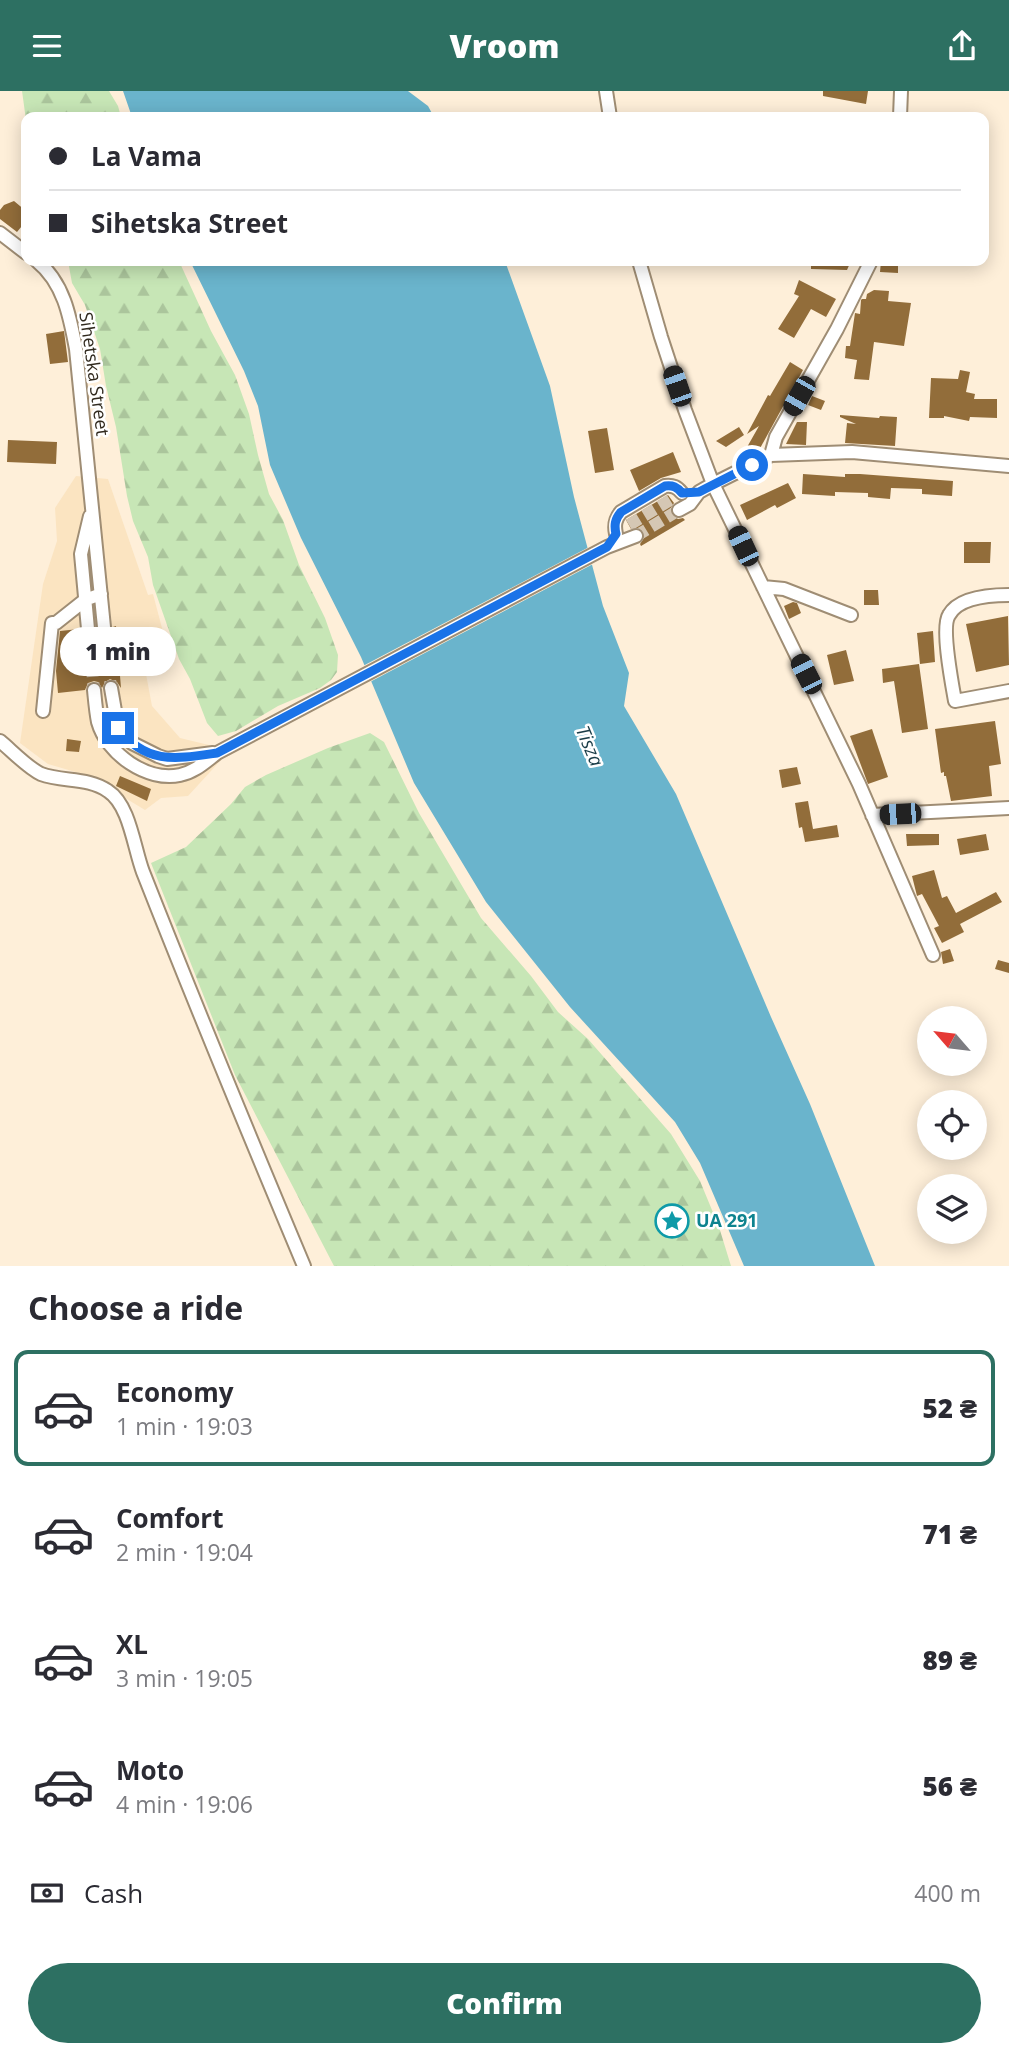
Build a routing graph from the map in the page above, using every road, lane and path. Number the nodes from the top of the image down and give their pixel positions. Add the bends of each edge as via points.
1 (606, 91) edge
2 (901, 91) edge
3 (609, 112) edge
4 (900, 112) edge
5 (0, 233) edge
6 (21, 249) edge
7 (41, 266) edge
8 (640, 266) edge
9 (868, 266) edge
10 (771, 455) junction
11 (1009, 466) edge
12 (713, 484) junction
13 (93, 502) junction
14 (616, 534) junction
15 (602, 550) junction
16 (762, 587) junction
17 (102, 594) junction
18 (1009, 595) edge
19 (85, 600) junction
20 (851, 615) dead end
21 (104, 627) tunnel mouth
22 (88, 629) tunnel mouth
23 (111, 688) tunnel mouth
24 (94, 690) tunnel mouth
25 (1009, 691) edge
26 (43, 711) dead end
27 (0, 741) edge
28 (132, 743) junction
29 (220, 751) junction
30 (123, 757) junction
31 (1009, 808) edge
32 (872, 815) junction
33 (933, 955) dead end
34 (304, 1266) edge

1 - 3 street
2 - 4 street
5 - 6 street
7 - 13 street, Sihetska Street via 56,283 69,311
8 - 12 street
9 - 10 street via 776,437
10 - 11 street via 852,452
10 - 12 street
12 - 14 street via 678,501 677,488 665,486 621,512 614,526
12 - 16 street
13 - 17 street, Sihetska Street
13 - 19 street, Sihetska Street via 81,554
14 - 15 street
14 - 15 street via 632,531
15 - 29 street
16 - 20 street via 784,589
16 - 32 street
17 - 19 street
17 - 21 street, Sihetska Street
18 - 25 street via 958,605 948,615 945,628 955,701
19 - 22 street, Sihetska Street
19 - 26 street via 52,622
23 - 28 street via 118,728
24 - 30 street via 99,723
27 - 34 street via 39,773 109,791 124,811 140,865
28 - 29 street via 167,758
28 - 30 street
29 - 30 street via 179,775 151,773
31 - 32 street
32 - 33 street

